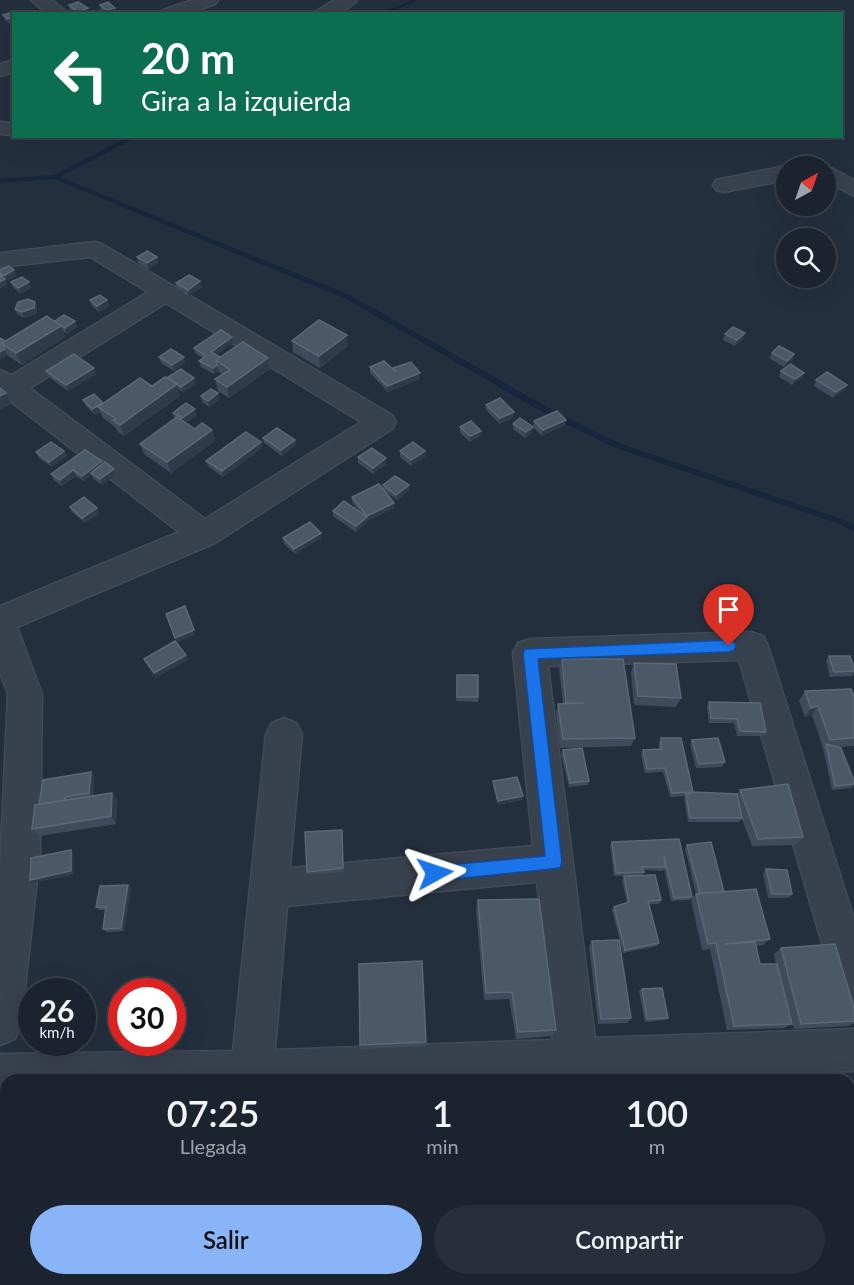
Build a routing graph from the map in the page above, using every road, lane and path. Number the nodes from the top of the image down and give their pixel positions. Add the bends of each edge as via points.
1 (40, 0) edge
2 (209, 0) edge
3 (348, 0) edge
4 (162, 11) edge
5 (57, 12) edge
6 (325, 12) edge
7 (836, 172) edge
8 (776, 175) edge
9 (724, 185) dead end
10 (854, 189) edge
11 (0, 260) edge
12 (166, 292) junction
13 (6, 383) edge
14 (204, 535) junction
15 (0, 620) edge
16 (0, 626) edge
17 (284, 734) dead end
18 (554, 862) junction
19 (269, 889) junction
20 (854, 984) edge
21 (0, 1024) edge
22 (854, 1050) edge
23 (576, 1060) junction
24 (252, 1072) junction
25 (126, 1074) edge

1 - 5 street
2 - 4 street
3 - 6 street
7 - 10 street
8 - 9 street
11 - 12 street via 94,249
12 - 13 street
12 - 14 street via 382,422
13 - 14 street
14 - 15 street
16 - 21 street via 25,694 21,853
17 - 19 street
18 - 19 street
18 - 20 street via 530,653 751,645
18 - 23 street
19 - 24 street
22 - 23 street
23 - 24 street
24 - 25 street

